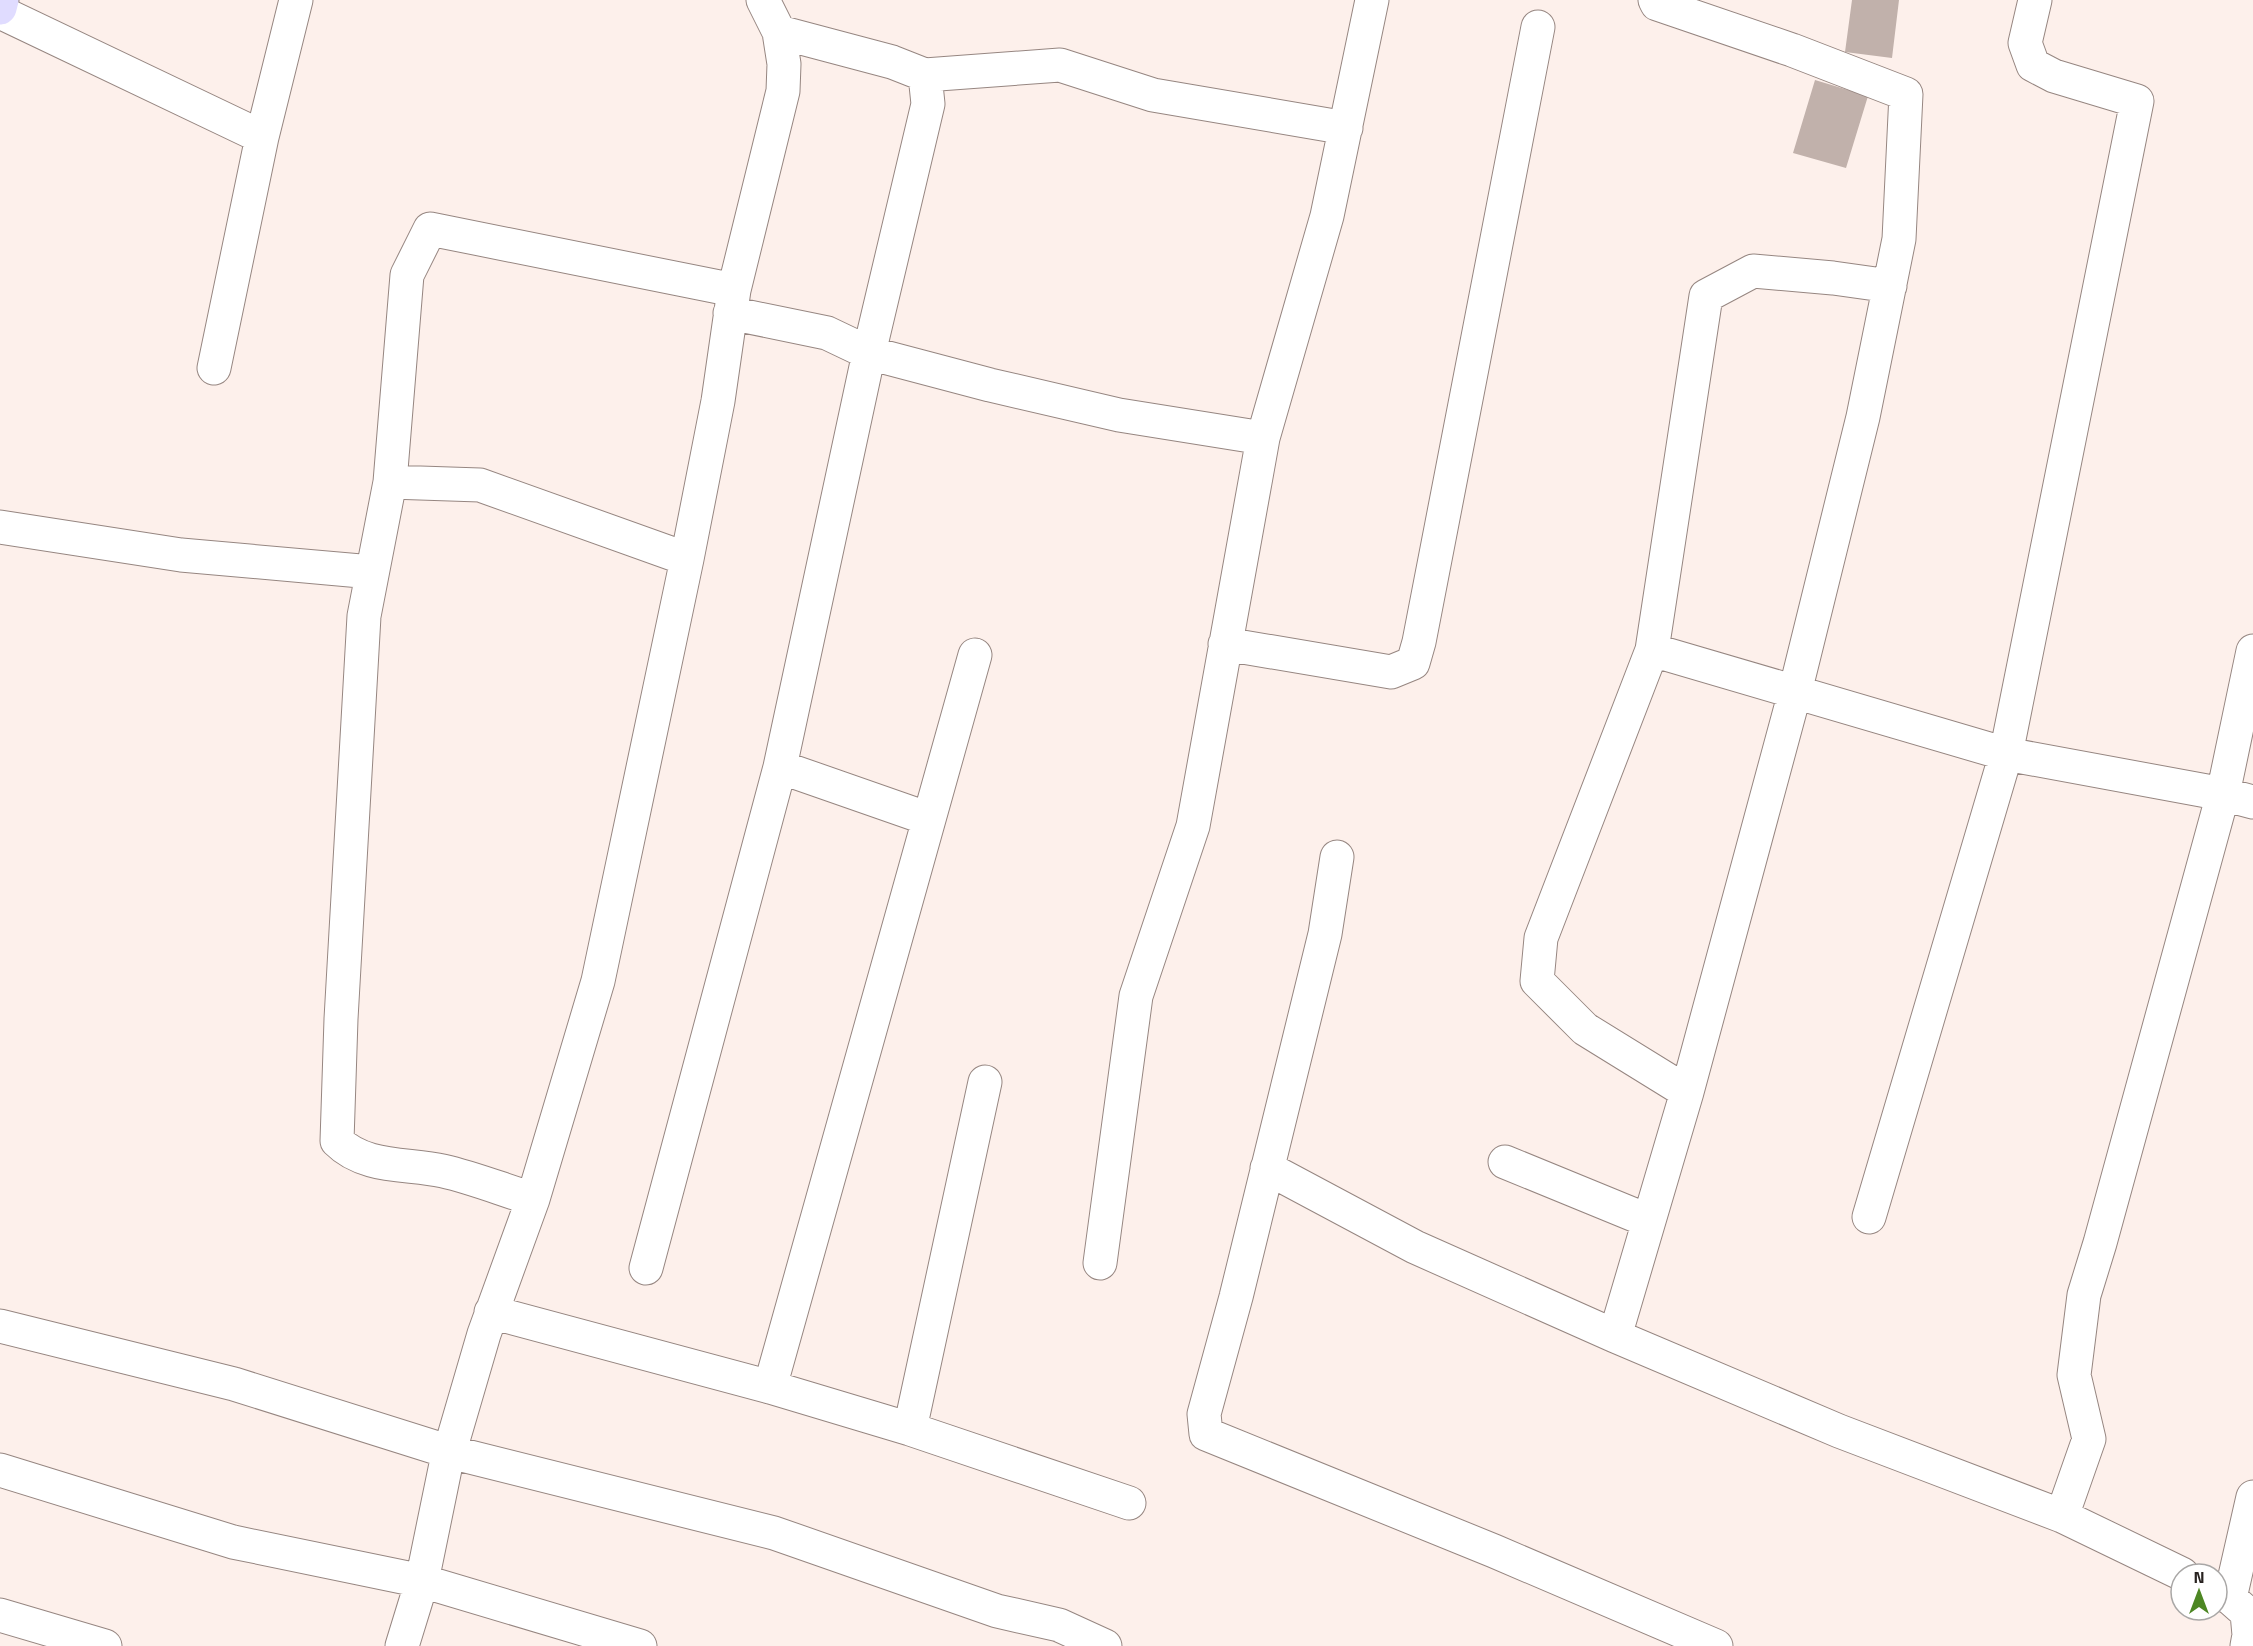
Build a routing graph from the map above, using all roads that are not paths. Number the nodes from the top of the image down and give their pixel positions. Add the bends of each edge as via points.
1 (2, 0) edge
2 (296, 0) edge
3 (763, 0) edge
4 (1372, 0) edge
5 (1655, 0) edge
6 (2035, 0) edge
7 (0, 10) edge
8 (1539, 27) dead end
9 (779, 32) junction
10 (925, 75) junction
11 (1346, 128) junction
12 (262, 137) junction
13 (1890, 286) junction
14 (732, 302) junction
15 (869, 353) junction
16 (214, 368) dead end
17 (1263, 438) junction
18 (390, 482) junction
19 (0, 527) edge
20 (687, 559) junction
21 (372, 572) junction
22 (1225, 644) junction
23 (1652, 650) junction
24 (2253, 651) edge
25 (975, 656) dead end
26 (1795, 692) junction
27 (2006, 754) junction
28 (780, 767) junction
29 (2238, 798) edge
30 (929, 819) junction
31 (1337, 857) dead end
32 (985, 1082) dead end
33 (1687, 1092) junction
34 (1505, 1162) dead end
35 (1267, 1168) junction
36 (533, 1199) junction
37 (1869, 1217) dead end
38 (1649, 1221) junction
39 (1100, 1263) dead end
40 (646, 1268) dead end
41 (491, 1312) junction
42 (0, 1326) edge
43 (1615, 1336) junction
44 (770, 1387) junction
45 (910, 1429) junction
46 (450, 1452) junction
47 (0, 1470) edge
48 (2253, 1497) edge
49 (1129, 1503) dead end
50 (2062, 1516) junction
51 (2169, 1568) edge
52 (2229, 1578) edge
53 (422, 1581) junction
54 (2229, 1599) edge
55 (0, 1615) edge
56 (2250, 1639) edge
57 (105, 1646) edge
58 (402, 1646) edge
59 (640, 1646) edge
60 (1105, 1646) edge
61 (1716, 1646) edge

1 - 7 street
2 - 12 street
3 - 9 street
4 - 11 street
5 - 13 street via 1657,4 1906,94 1899,239
6 - 27 street via 2025,43 2033,65 2054,76 2137,101
7 - 12 street
8 - 22 street via 1413,663 1391,672
9 - 10 street via 892,62
9 - 14 street via 783,91
10 - 11 street via 1060,65 1153,95
10 - 15 street via 928,104
11 - 17 street via 1328,216
12 - 16 street
13 - 23 street via 1753,271 1706,296
13 - 26 street via 1863,417
14 - 15 street via 827,333
14 - 18 street via 430,229 407,274
14 - 20 street via 718,401
15 - 17 street via 1119,415
15 - 28 street
17 - 22 street
18 - 20 street via 480,485
18 - 21 street
19 - 21 street via 181,555
20 - 36 street via 598,981
21 - 36 street via 363,628 337,1141 347,1151 374,1161 443,1171
22 - 39 street via 1193,826 1136,996
23 - 26 street
23 - 33 street via 1541,938 1537,981 1585,1029
24 - 29 street
25 - 30 street
26 - 27 street
26 - 33 street
27 - 29 street
27 - 37 street
28 - 30 street
28 - 40 street
29 - 50 street via 2084,1295 2074,1376 2089,1439
30 - 44 street
31 - 35 street via 1325,934
32 - 45 street
33 - 38 street
34 - 38 street
35 - 43 street via 1415,1247
35 - 61 street via 1204,1414 1206,1434
36 - 41 street
38 - 43 street
41 - 44 street
41 - 46 street
42 - 46 street via 234,1384
43 - 50 street via 1839,1431
44 - 45 street
45 - 49 street
46 - 53 street
46 - 60 street via 774,1533 997,1611 1059,1625
47 - 53 street via 233,1542
48 - 52 street
50 - 51 street
53 - 58 street
53 - 59 street
54 - 56 street via 2247,1613
55 - 57 street

